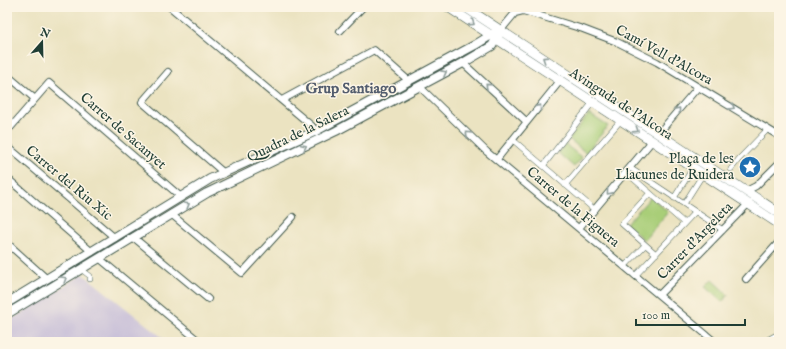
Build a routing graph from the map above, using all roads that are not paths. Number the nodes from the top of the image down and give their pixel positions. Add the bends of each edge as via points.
1 (170, 7) edge
2 (363, 7) edge
3 (448, 7) edge
4 (465, 7) edge
5 (509, 7) edge
6 (539, 7) edge
7 (515, 13) junction
8 (537, 15) junction
9 (340, 31) dead end
10 (496, 34) junction
11 (462, 63) junction
12 (168, 72) dead end
13 (7, 75) edge
14 (409, 81) junction
15 (560, 81) junction
16 (419, 86) junction
17 (698, 87) junction
18 (35, 99) junction
19 (282, 100) junction
20 (593, 102) junction
21 (621, 120) junction
22 (527, 122) junction
23 (9, 125) edge
24 (768, 129) junction
25 (316, 131) junction
26 (779, 136) edge
27 (655, 137) junction
28 (512, 140) junction
29 (7, 146) edge
30 (498, 159) junction
31 (779, 163) edge
32 (543, 166) junction
33 (693, 168) junction
34 (731, 169) dead end
35 (628, 170) junction
36 (224, 173) junction
37 (703, 174) junction
38 (7, 178) edge
39 (210, 179) junction
40 (230, 182) junction
41 (565, 185) junction
42 (756, 186) junction
43 (216, 189) junction
44 (746, 191) junction
45 (650, 193) junction
46 (181, 197) junction
47 (674, 198) junction
48 (752, 200) junction
49 (684, 204) junction
50 (164, 208) junction
51 (595, 210) junction
52 (695, 212) junction
53 (779, 213) edge
54 (171, 214) junction
55 (294, 217) dead end
56 (684, 223) junction
57 (779, 224) edge
58 (579, 228) junction
59 (723, 230) junction
60 (127, 231) junction
61 (133, 237) junction
62 (115, 238) junction
63 (779, 242) edge
64 (7, 243) edge
65 (645, 244) junction
66 (92, 252) junction
67 (656, 254) junction
68 (99, 258) junction
69 (624, 267) junction
70 (81, 269) junction
71 (635, 276) junction
72 (90, 278) dead end
73 (47, 279) junction
74 (746, 279) dead end
75 (51, 287) junction
76 (660, 295) junction
77 (208, 299) dead end
78 (7, 302) edge
79 (7, 314) edge
80 (779, 336) edge
81 (200, 342) edge
82 (715, 342) edge
83 (768, 342) edge

1 - 19 street
2 - 9 street
3 -> 10 main road, Avinguda de l'Alcora
4 - 10 main road, Avinguda de l'Alcora
5 - 7 street
6 - 8 street
7 - 8 street, Camí Vell d'Alcora via 523,11
7 - 10 street
8 - 17 street, Camí Vell d'Alcora via 617,42
10 - 11 street, Quadra de la Salera via 492,46
10 - 14 street, Quadra de la Salera
10 - 15 main road, Avinguda de l'Alcora
27 -> 10 main road, Avinguda de l'Alcora
16 -> 11 street, Quadra de la Salera
22 -> 11 street
12 - 36 street via 142,102
13 - 18 street
14 - 16 street
14 - 19 street via 374,50
14 - 25 street, Quadra de la Salera
15 - 20 main road, Avinguda de l'Alcora
22 -> 15 street
30 -> 16 street, Carrer de la Figuera via 487,152
40 -> 16 street, Quadra de la Salera via 336,131
17 -> 24 street, Camí Vell d'Alcora
27 -> 17 street
18 - 23 street
18 - 46 street, Carrer de Sacanyet via 49,83
19 - 25 street
20 - 21 main road, Avinguda de l'Alcora
20 - 32 street
21 -> 27 main road, Avinguda de l'Alcora
21 - 41 street
22 - 28 street
24 - 26 street, Camí Vell d'Alcora
24 - 34 street
25 - 36 street, Quadra de la Salera
27 - 33 main road, Avinguda de l'Alcora
27 - 35 street
27 - 44 main road, Avinguda de l'Alcora
28 - 30 street
28 - 32 street
29 - 62 street, Carrer del Riu Xic
30 - 58 street, Carrer de la Figuera
31 - 42 street
32 - 41 street
33 - 37 main road, Avinguda de l'Alcora
33 - 47 street
35 - 45 street
35 - 47 street
35 -> 51 street
36 - 39 street, Quadra de la Salera
36 - 40 street
37 - 48 main road, Avinguda de l'Alcora
37 - 49 street
38 - 66 street
39 - 43 street
39 - 46 street, Quadra de la Salera
40 - 43 street, Quadra de la Salera
41 - 51 street
42 - 44 street
42 - 48 street
54 -> 43 street, Quadra de la Salera
44 - 48 main road, Avinguda de l'Alcora
45 - 56 street
45 - 65 street via 622,224
46 - 50 street, Quadra de la Salera
47 - 49 street
48 - 53 main road, Avinguda de l'Alcora
48 - 57 main road, Avinguda de l'Alcora
48 - 59 street, Carrer d'Argeleta
49 - 52 street
50 - 54 street
50 - 60 street, Quadra de la Salera
51 - 58 street
52 - 56 street
52 - 59 street
54 - 55 street via 242,273
54 - 61 street, Quadra de la Salera
56 - 67 street
58 - 69 street, Carrer de la Figuera
59 - 76 street, Carrer d'Argeleta
60 - 61 street
60 - 62 street, Quadra de la Salera
61 - 68 street, Quadra de la Salera
61 - 77 street
62 - 66 street, Quadra de la Salera
63 - 74 street
64 - 73 street
65 - 67 street
65 - 69 street
66 - 68 street
66 - 73 street, Quadra de la Salera
67 - 71 street
68 - 70 street, Quadra de la Salera
68 - 81 street
69 - 71 street, Carrer de la Figuera
70 - 72 street
75 -> 70 street, Quadra de la Salera
71 - 76 street, Carrer de la Figuera
73 - 75 street
73 - 78 street, Quadra de la Salera
75 - 79 street, Quadra de la Salera
76 - 82 street, Carrer de la Figuera
80 - 83 main road

